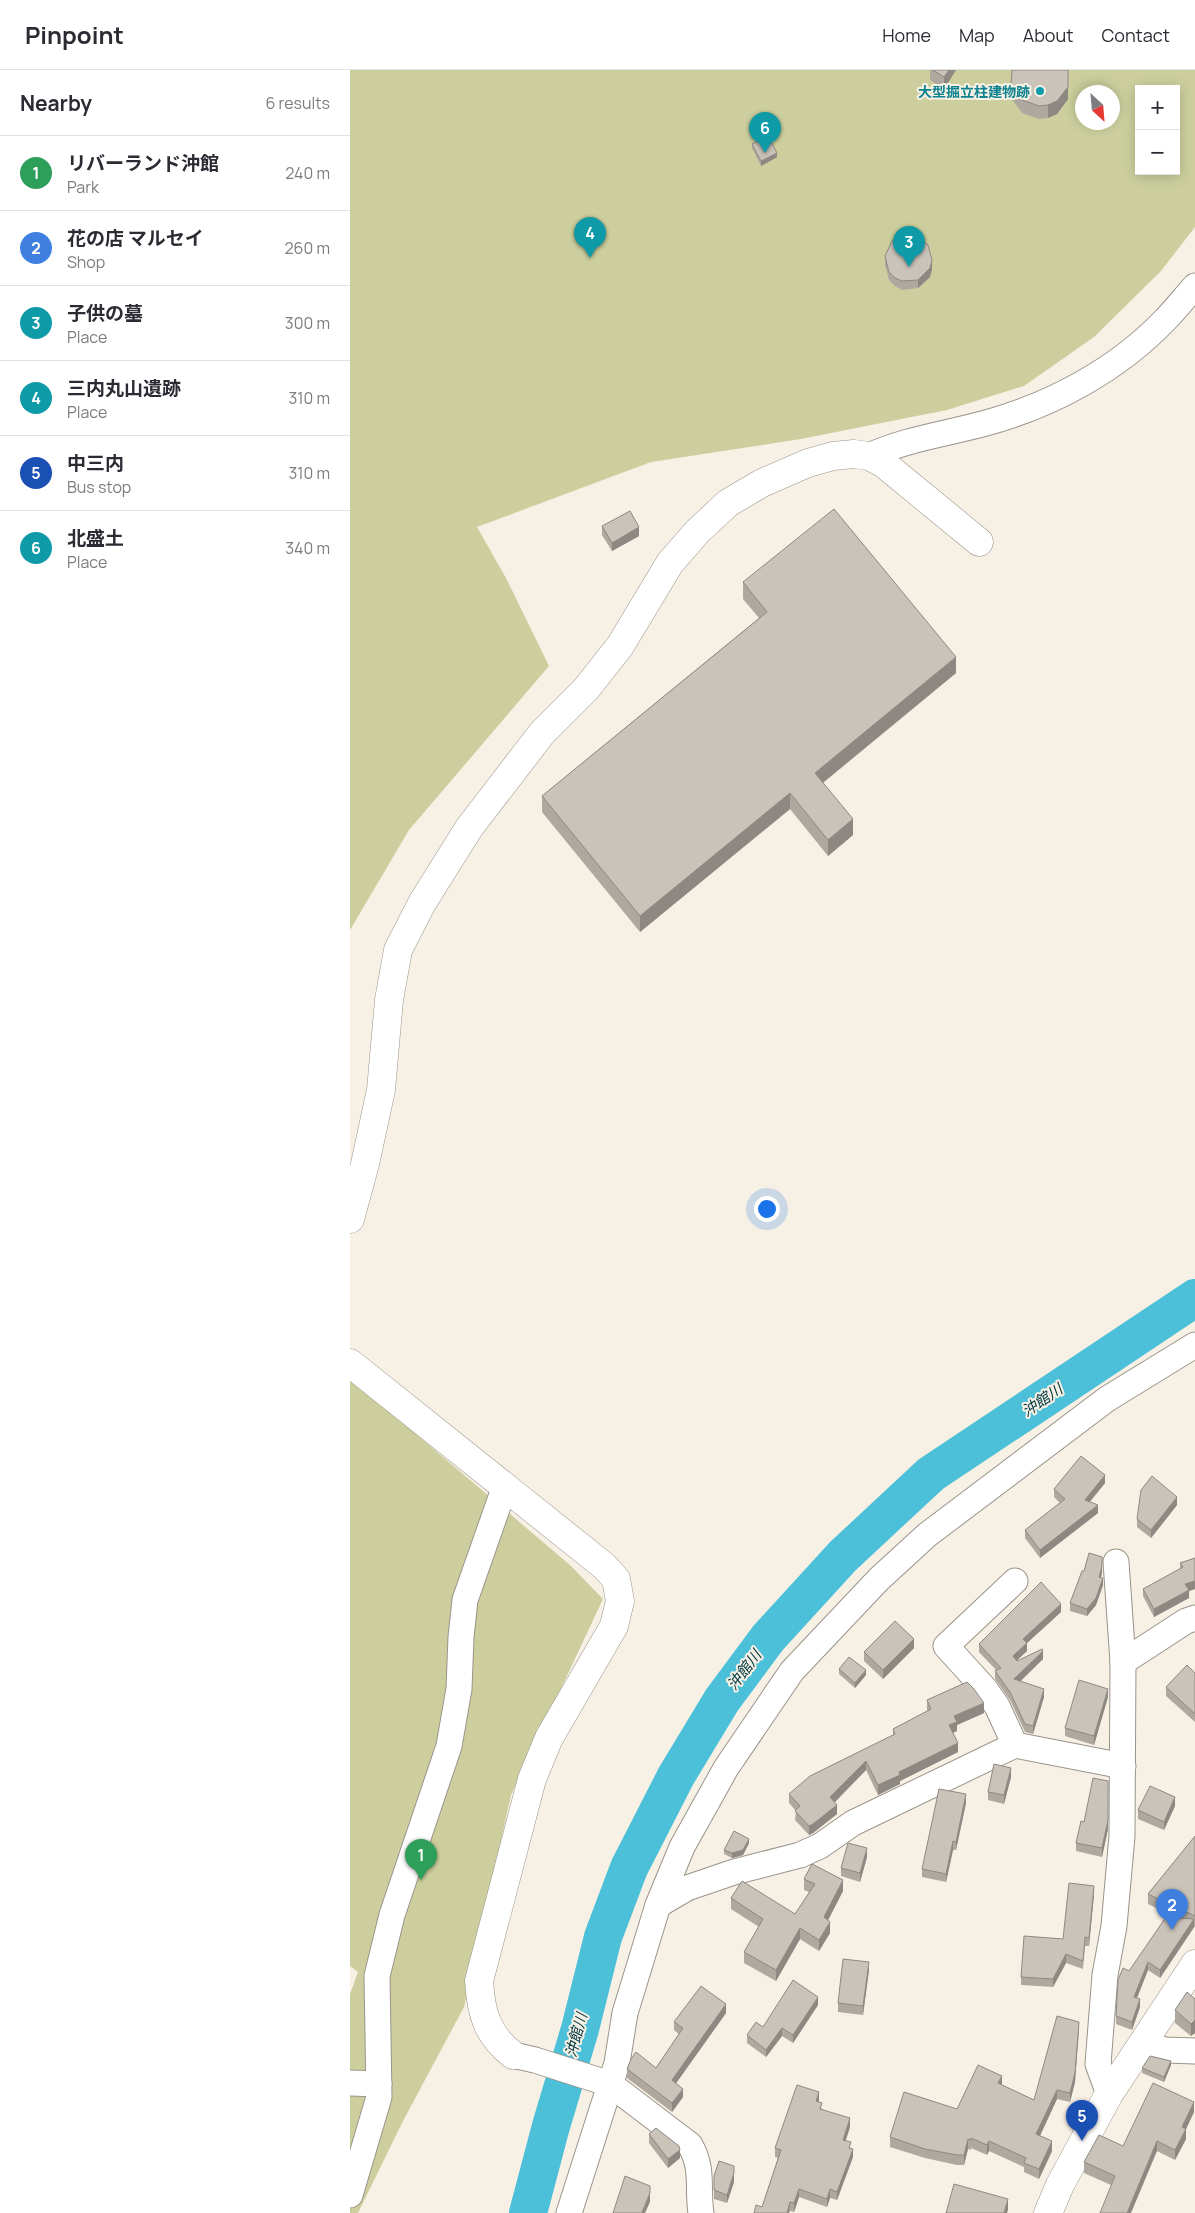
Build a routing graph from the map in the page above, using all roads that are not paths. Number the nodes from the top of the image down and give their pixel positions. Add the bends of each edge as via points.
1 (1195, 286) edge
2 (869, 456) junction
3 (979, 542) dead end
4 (350, 1219) edge
5 (1195, 1345) edge
6 (350, 1363) edge
7 (505, 1486) junction
8 (1116, 1562) dead end
9 (1015, 1581) dead end
10 (1195, 1618) edge
11 (1123, 1662) junction
12 (1015, 1745) junction
13 (1123, 1766) junction
14 (658, 1906) junction
15 (1195, 1964) edge
16 (1142, 2043) junction
17 (1195, 2051) edge
18 (524, 2058) joint
19 (604, 2081) junction
20 (350, 2083) edge
21 (379, 2084) junction
22 (1108, 2094) junction
23 (350, 2195) edge
24 (570, 2213) edge
25 (701, 2213) edge
26 (1048, 2213) edge

1 - 2 street via 1164,321 1126,354 1079,386 1032,408 986,423 894,445
2 - 3 street via 884,464
2 - 4 street via 833,456 808,463 762,483 728,503 670,563 620,646 586,689 542,733 470,828 422,903 398,950 389,1000 381,1090
5 - 14 street via 1091,1410 927,1535 792,1670 726,1768 682,1847
6 - 7 street
7 - 18 street via 604,1566 616,1579 620,1601 614,1626 549,1738 532,1779 479,1981 480,2006 491,2033 499,2045
7 - 21 street via 465,1600 459,1689 449,1746 392,1915 377,1976
8 - 11 street
9 - 12 street via 946,1646 997,1706
10 - 11 street
11 - 13 street
12 - 13 street
12 - 14 street via 853,1823 820,1846 800,1855 687,1888
13 - 22 street via 1119,1880 1105,1975 1098,2064
14 - 19 street via 625,2013 617,2063
15 - 16 street
16 - 17 street via 1165,2050
16 - 22 street
18 - 19 street
19 - 24 street
19 - 25 street via 690,2145 697,2157 700,2175
20 - 21 street
21 - 23 street
22 - 26 street

